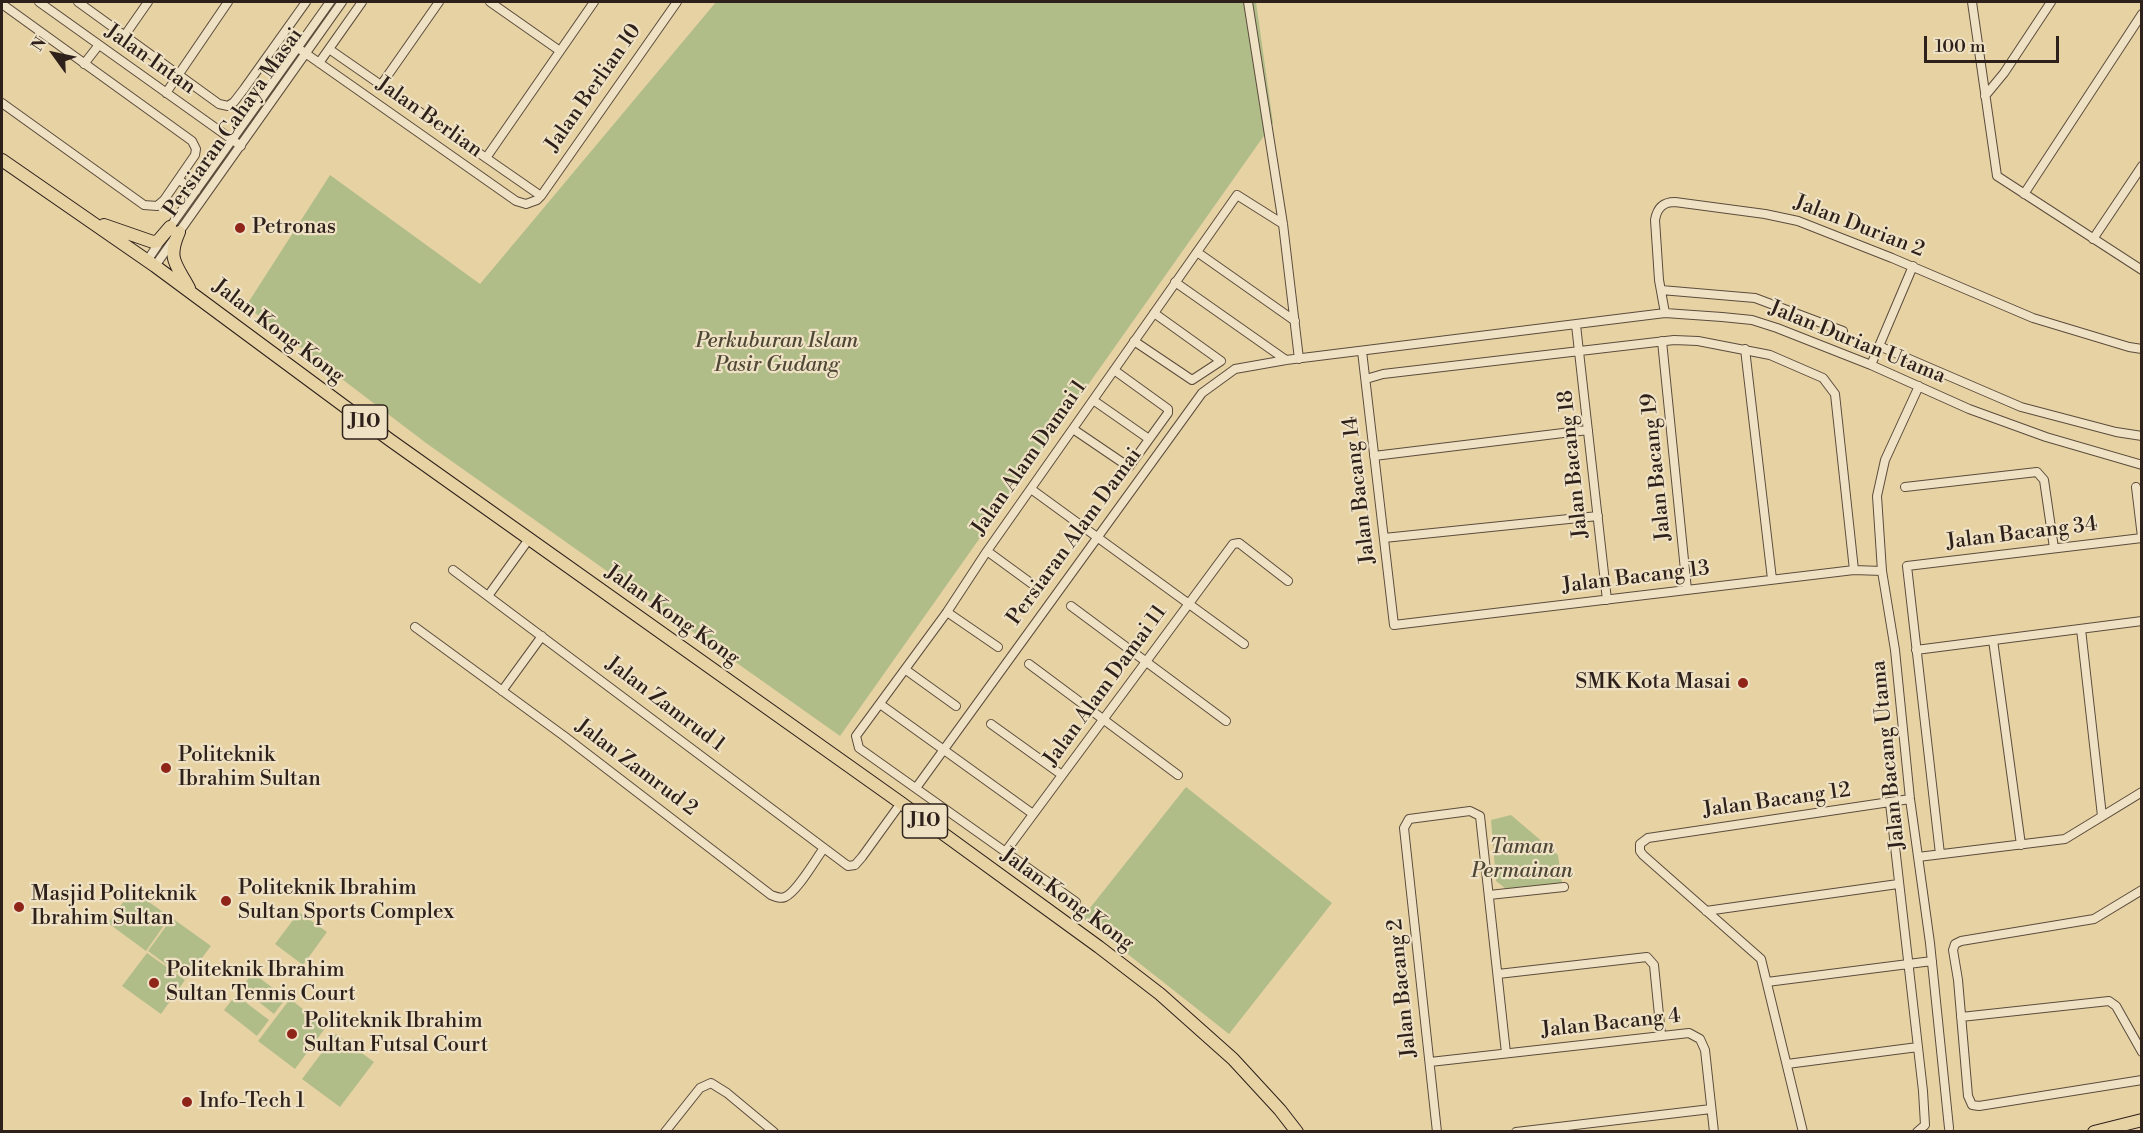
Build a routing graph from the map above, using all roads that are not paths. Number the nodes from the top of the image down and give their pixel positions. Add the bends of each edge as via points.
1 (39, 2) edge
2 (78, 2) edge
3 (148, 2) edge
4 (228, 2) edge
5 (306, 2) edge
6 (330, 2) edge
7 (342, 2) edge
8 (362, 2) edge
9 (439, 2) edge
10 (489, 2) edge
11 (594, 2) edge
12 (677, 2) edge
13 (1248, 2) edge
14 (1972, 2) edge
15 (2051, 2) edge
16 (2, 4) edge
17 (2142, 14) edge
18 (125, 35) junction
19 (98, 46) junction
20 (298, 48) junction
21 (329, 49) junction
22 (560, 51) junction
23 (306, 53) junction
24 (320, 63) junction
25 (84, 64) junction
26 (179, 74) junction
27 (381, 85) junction
28 (165, 93) junction
29 (1985, 96) junction
30 (2, 103) edge
31 (232, 139) junction
32 (242, 146) junction
33 (486, 158) junction
34 (2, 160) edge
35 (2142, 166) edge
36 (179, 180) junction
37 (196, 191) junction
38 (2024, 194) junction
39 (540, 196) junction
40 (86, 218) junction
41 (1283, 224) junction
42 (174, 230) junction
43 (2093, 239) junction
44 (1197, 252) junction
45 (151, 263) junction
46 (1912, 266) junction
47 (2142, 270) edge
48 (1175, 282) junction
49 (1661, 290) junction
50 (191, 292) junction
51 (1154, 313) junction
52 (1665, 313) junction
53 (1295, 321) junction
54 (1576, 325) junction
55 (1843, 331) dead end
56 (1134, 341) junction
57 (1662, 341) junction
58 (1879, 346) junction
59 (1745, 349) junction
60 (2142, 349) edge
61 (1579, 350) junction
62 (1362, 351) junction
63 (1299, 359) junction
64 (1286, 360) junction
65 (1871, 365) junction
66 (1114, 370) junction
67 (1366, 379) junction
68 (1919, 386) junction
69 (1093, 400) junction
70 (1073, 429) junction
71 (1588, 430) junction
72 (2142, 436) edge
73 (1149, 439) junction
74 (1374, 456) junction
75 (2142, 465) edge
76 (1905, 487) dead end
77 (2136, 487) dead end
78 (1031, 489) junction
79 (1598, 516) junction
80 (1097, 537) junction
81 (2142, 537) edge
82 (1384, 538) junction
83 (530, 539) junction
84 (2054, 548) junction
85 (987, 551) junction
86 (453, 570) dead end
87 (1854, 570) junction
88 (1882, 570) junction
89 (1772, 579) junction
90 (1288, 581) dead end
91 (1040, 589) dead end
92 (1687, 590) junction
93 (488, 596) junction
94 (1607, 600) junction
95 (1189, 603) junction
96 (1071, 606) dead end
97 (947, 612) junction
98 (2142, 621) edge
99 (1394, 625) joint
100 (415, 627) dead end
101 (2081, 629) junction
102 (542, 636) junction
103 (1993, 640) junction
104 (1244, 644) dead end
105 (998, 648) dead end
106 (1916, 650) junction
107 (1147, 662) junction
108 (1029, 664) dead end
109 (906, 670) junction
110 (502, 691) junction
111 (880, 704) junction
112 (956, 706) dead end
113 (1104, 720) junction
114 (1226, 721) dead end
115 (990, 724) dead end
116 (944, 750) junction
117 (1062, 775) junction
118 (1178, 775) dead end
119 (916, 788) junction
120 (2142, 792) edge
121 (1910, 799) junction
122 (901, 803) junction
123 (1890, 803) junction
124 (1033, 814) junction
125 (2102, 816) junction
126 (2021, 845) junction
127 (824, 848) junction
128 (1006, 851) junction
129 (1940, 854) junction
130 (1918, 857) junction
131 (1899, 884) junction
132 (1564, 887) dead end
133 (2142, 890) edge
134 (1489, 895) junction
135 (1076, 902) dead end
136 (1706, 911) junction
137 (1932, 961) junction
138 (1907, 964) junction
139 (1498, 974) junction
140 (1767, 982) junction
141 (1961, 1017) junction
142 (1661, 1035) junction
143 (1918, 1047) junction
144 (2142, 1052) edge
145 (1506, 1053) junction
146 (1430, 1062) junction
147 (1787, 1064) junction
148 (2142, 1080) edge
149 (1711, 1109) junction
150 (2142, 1120) edge
151 (770, 1130) edge
152 (1949, 1130) edge
153 (665, 1131) edge
154 (1297, 1131) edge
155 (1437, 1131) edge
156 (1516, 1131) edge
157 (1714, 1131) edge
158 (1803, 1131) edge
159 (1917, 1131) edge
160 (2094, 1131) edge

1 - 19 street, Jalan Intan
2 - 18 street
3 - 18 street
4 - 26 street
5 - 26 street via 244,90 228,106 219,104
6 - 20 street, Persiaran Cahaya Masai
7 - 23 street, Persiaran Cahaya Masai
8 - 21 street
9 - 27 street
10 - 22 street
11 - 22 street
12 - 39 street, Jalan Berlian 10
13 - 41 street
14 - 29 street
15 - 29 street
16 - 25 street
17 - 38 street
18 - 26 street
19 - 25 street
19 - 28 street, Jalan Intan
20 - 23 street, Jalan Berlian
20 - 31 street, Persiaran Cahaya Masai
21 - 24 street
21 - 27 street
22 - 33 street
23 - 24 street, Jalan Berlian
23 - 32 street, Persiaran Cahaya Masai
24 - 39 street, Jalan Berlian via 516,201 530,204
25 - 36 street via 192,141 195,154
26 - 28 street
27 - 33 street
28 - 31 street, Jalan Intan
29 - 38 street via 1995,174
30 - 36 street via 144,205 158,206
31 - 32 street, Jalan Intan
31 - 37 street, Persiaran Cahaya Masai
32 - 42 street, Persiaran Cahaya Masai
33 - 39 street
34 - 40 main road, Jalan Kong Kong / J10
35 - 43 street
36 - 37 street
37 - 42 street, Persiaran Cahaya Masai
38 - 43 street
40 - 42 main road via 149,242
40 - 45 main road, Jalan Kong Kong / J10
41 - 44 street, Jalan Alam Damai 1 via 1237,195
41 - 53 street
42 - 45 street, Persiaran Cahaya Masai
42 - 50 main road via 172,255
43 - 47 street
44 - 48 street, Jalan Alam Damai 1
44 - 53 street
45 - 50 main road, Jalan Kong Kong / J10
46 - 49 street, Jalan Durian 2 via 1784,217 1668,202 1657,211 1655,220
46 - 58 street
46 - 60 street, Jalan Durian 2 via 2033,318
48 - 51 street, Jalan Alam Damai 1
48 - 64 street
49 - 52 street, Jalan Durian 2
49 - 55 street via 1755,298
50 - 83 main road, Jalan Kong Kong / J10
51 - 56 street, Jalan Alam Damai 1
51 - 56 street via 1221,361 1192,380
52 - 54 street, Jalan Durian Utama
52 - 65 street, Jalan Durian Utama via 1752,320
53 - 63 street
54 - 61 street, Jalan Bacang 18
54 - 62 street, Jalan Durian Utama
56 - 66 street, Jalan Alam Damai 1
57 - 59 street via 1698,341
57 - 61 street
57 - 92 street, Jalan Bacang 19
58 - 65 street
58 - 72 street via 2021,407
59 - 87 street via 1814,373 1830,384 1835,394
59 - 89 street
61 - 67 street
61 - 71 street, Jalan Bacang 18
62 - 63 street, Jalan Durian Utama
62 - 67 street, Jalan Bacang 14
63 - 64 street, Persiaran Alam Damai
64 - 80 street, Persiaran Alam Damai via 1235,369 1202,393
65 - 68 street, Jalan Durian Utama
66 - 69 street, Jalan Alam Damai 1
66 - 73 street via 1168,409
67 - 74 street, Jalan Bacang 14
68 - 75 street, Jalan Durian Utama via 2046,437
68 - 88 street, Jalan Bacang Utama via 1880,478 1877,496
69 - 70 street, Jalan Alam Damai 1
69 - 73 street
70 - 73 street via 1129,468
70 - 78 street, Jalan Alam Damai 1
71 - 74 street
71 - 79 street, Jalan Bacang 18
74 - 82 street, Jalan Bacang 14
76 - 84 street via 2037,472 2044,480
77 - 81 street
78 - 80 street
78 - 85 street, Jalan Alam Damai 1
79 - 82 street
79 - 94 street, Jalan Bacang 18
80 - 95 street
80 - 116 street, Persiaran Alam Damai
81 - 84 street, Jalan Bacang 34
82 - 99 street, Jalan Bacang 14
83 - 93 street
83 - 122 main road, Jalan Kong Kong / J10
84 - 106 street, Jalan Bacang 34 via 1907,566
85 - 91 street
85 - 97 street, Jalan Alam Damai 1
86 - 93 street, Jalan Zamrud 1
87 - 88 street, Jalan Bacang 13
87 - 89 street, Jalan Bacang 13
88 - 121 street, Jalan Bacang Utama via 1895,650
89 - 92 street, Jalan Bacang 13
90 - 95 street, Jalan Alam Damai 11 via 1235,543
92 - 94 street, Jalan Bacang 13
93 - 102 street, Jalan Zamrud 1
94 - 99 street, Jalan Bacang 13
95 - 104 street
95 - 107 street, Jalan Alam Damai 11
96 - 107 street
97 - 105 street
97 - 109 street, Jalan Alam Damai 1
98 - 101 street
100 - 110 street, Jalan Zamrud 2
101 - 103 street
101 - 125 street
102 - 110 street
102 - 127 street, Jalan Zamrud 1
103 - 106 street
103 - 126 street
106 - 129 street
107 - 113 street, Jalan Alam Damai 11
107 - 114 street
108 - 113 street
109 - 111 street, Jalan Alam Damai 1
109 - 112 street
110 - 127 street, Jalan Zamrud 2 via 771,895 779,898 794,890
111 - 116 street
111 - 119 street, Jalan Alam Damai 1 via 856,736 856,742
113 - 117 street, Jalan Alam Damai 11
113 - 118 street
115 - 117 street
116 - 119 street, Persiaran Alam Damai
116 - 124 street
117 - 124 street, Jalan Alam Damai 11
119 - 128 street
120 - 125 street
121 - 123 street, Jalan Bacang 12
121 - 130 street, Jalan Bacang Utama
122 - 127 street, Jalan Zamrud 1 via 855,865 848,866
122 - 154 main road, Jalan Kong Kong / J10 via 1160,994 1233,1059
123 - 131 street
123 - 136 street, Jalan Bacang 12 via 1641,841 1641,853
124 - 128 street, Jalan Alam Damai 11
125 - 126 street via 2065,839
126 - 129 street
128 - 135 street
129 - 130 street
130 - 137 street, Jalan Bacang Utama
131 - 136 street
131 - 138 street
132 - 134 street
133 - 141 street via 2094,919 1955,944
134 - 139 street
134 - 146 street, Jalan Bacang 2 via 1480,816 1474,811 1406,821
136 - 140 street via 1761,959
137 - 138 street
137 - 152 street, Jalan Bacang Utama
138 - 140 street
138 - 143 street
139 - 142 street via 1643,957 1652,962
139 - 145 street
140 - 147 street
141 - 144 street via 2109,1001 2116,1006
141 - 148 street via 1968,1096 1976,1106
142 - 145 street, Jalan Bacang 4
142 - 149 street, Jalan Bacang 4 via 1689,1033 1700,1039 1705,1050
143 - 147 street
143 - 159 street via 1925,1121
145 - 146 street, Jalan Bacang 4
146 - 155 street, Jalan Bacang 2
147 - 158 street
149 - 156 street
149 - 157 street, Jalan Bacang 4
150 - 160 main road
151 - 153 street via 717,1086 708,1084 700,1088

